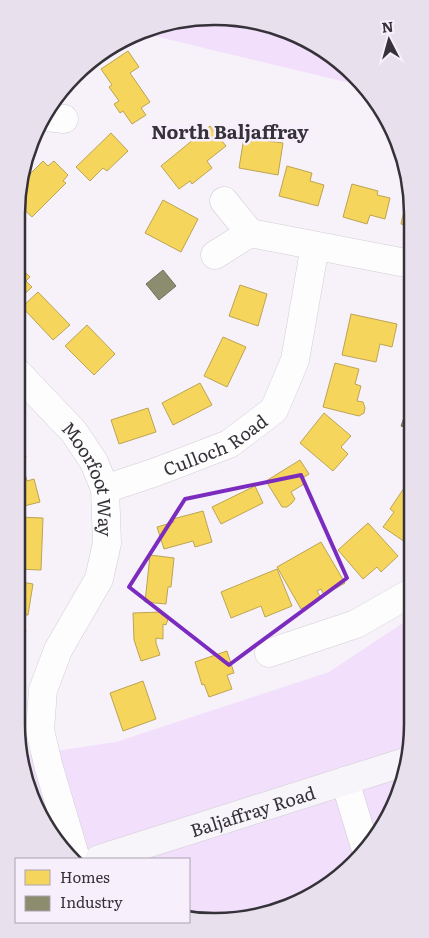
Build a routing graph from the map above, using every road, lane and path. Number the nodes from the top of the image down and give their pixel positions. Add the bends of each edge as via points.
1 (224, 201) dead end
2 (250, 233) junction
3 (315, 246) junction
4 (215, 255) dead end
5 (404, 263) edge
6 (25, 380) edge
7 (105, 489) junction
8 (404, 597) edge
9 (269, 653) dead end
10 (29, 732) edge
11 (399, 764) edge
12 (345, 781) junction
13 (363, 841) edge
14 (73, 849) edge
15 (102, 858) edge

1 - 2 street
2 - 3 street
2 - 4 street
3 - 5 street
3 - 7 street, Culloch Road via 295,360 274,410 229,444
6 - 7 street, Moorfoot Way via 74,432 94,462
7 - 10 street, Moorfoot Way via 107,543 98,579 58,650
8 - 9 street via 356,624
10 - 14 street, Moorfoot Way via 49,768
11 - 12 main road, Baljaffray Road
12 - 13 street
12 - 15 main road, Baljaffray Road

